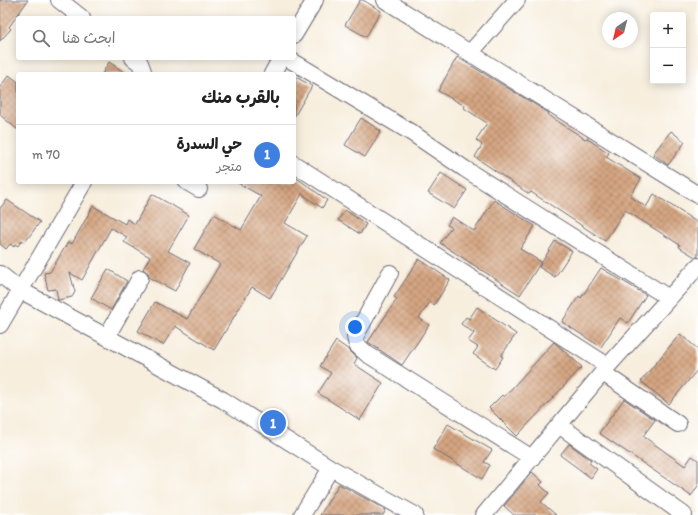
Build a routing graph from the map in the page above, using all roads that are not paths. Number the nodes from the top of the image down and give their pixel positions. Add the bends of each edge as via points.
1 (59, 0) edge
2 (315, 0) edge
3 (385, 0) edge
4 (517, 0) edge
5 (79, 16) edge
6 (296, 32) edge
7 (470, 53) junction
8 (136, 60) edge
9 (280, 60) edge
10 (290, 60) edge
11 (143, 72) edge
12 (273, 72) edge
13 (296, 165) edge
14 (83, 184) edge
15 (698, 195) edge
16 (698, 266) edge
17 (390, 273) dead end
18 (0, 274) edge
19 (140, 278) dead end
20 (20, 290) junction
21 (669, 298) junction
22 (0, 325) edge
23 (107, 336) junction
24 (606, 369) junction
25 (678, 424) dead end
26 (559, 425) junction
27 (532, 458) junction
28 (331, 468) junction
29 (302, 515) edge
30 (415, 515) edge
31 (484, 515) edge
32 (684, 515) edge

1 - 5 street
2 - 6 street
3 - 7 street
4 - 7 street
7 - 15 street
8 - 11 street
9 - 12 street
10 - 21 street via 412,134
13 - 24 street
14 - 20 street
16 - 21 street
17 - 27 street via 355,336 357,345 367,354
18 - 20 street
19 - 23 street
20 - 22 street
20 - 23 street
21 - 24 street
23 - 28 street via 223,400
24 - 25 street
24 - 26 street
26 - 27 street
26 - 32 street
27 - 31 street
28 - 29 street
28 - 30 street

